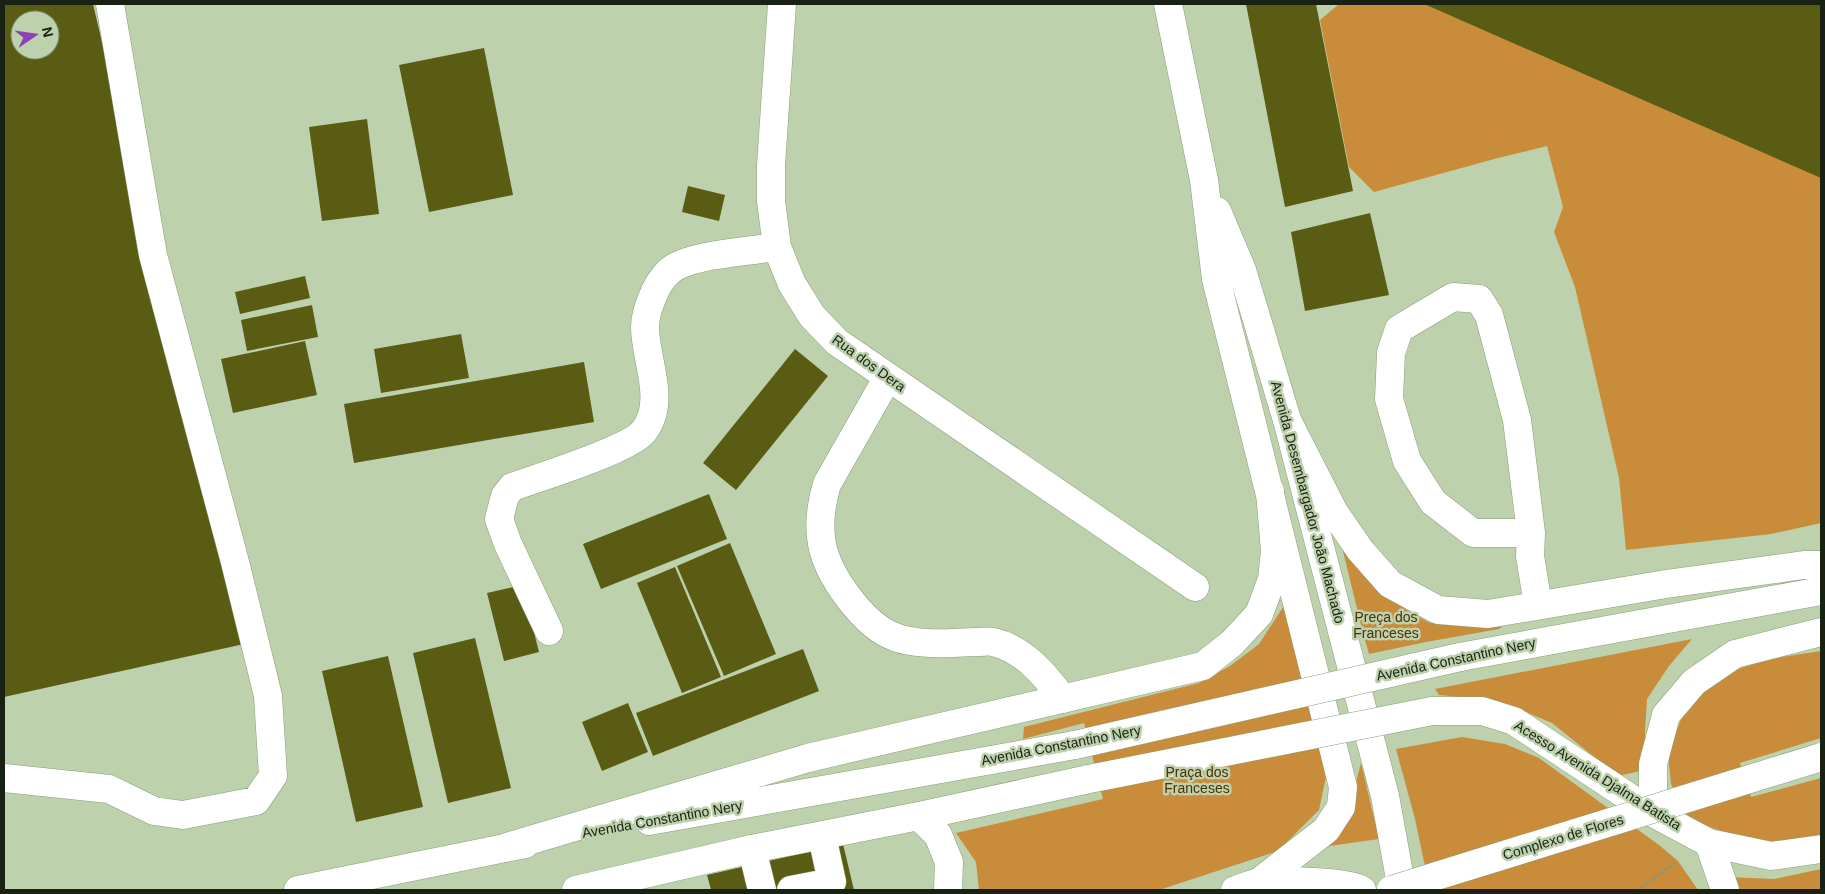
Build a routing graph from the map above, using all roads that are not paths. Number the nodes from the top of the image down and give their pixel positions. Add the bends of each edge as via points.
1 (110, 4) edge
2 (782, 4) edge
3 (1168, 4) edge
4 (1204, 180) junction
5 (777, 246) junction
6 (888, 377) junction
7 (1287, 420) junction
8 (1270, 491) junction
9 (1531, 532) junction
10 (1821, 565) edge
11 (1195, 587) dead end
12 (1821, 591) edge
13 (1538, 605) junction
14 (549, 631) dead end
15 (1821, 632) edge
16 (1062, 699) junction
17 (1821, 757) edge
18 (4, 778) edge
19 (1653, 813) junction
20 (919, 816) junction
21 (822, 836) junction
22 (1709, 843) junction
23 (507, 847) junction
24 (752, 849) junction
25 (1821, 849) edge
26 (1247, 886) edge
27 (298, 890) edge
28 (576, 890) edge
29 (762, 890) edge
30 (792, 890) edge
31 (948, 890) edge
32 (1362, 890) edge
33 (1391, 890) edge
34 (1402, 890) edge
35 (1725, 890) edge

1 - 18 main road via 152,255 268,696 273,776 256,801 183,815 154,811 108,789
2 - 5 main road, Rua dos Dera via 771,165 771,201
3 - 4 main road, Avenida Desembargador João Machado
4 - 7 main road, Avenida Desembargador João Machado via 1242,270
4 - 8 main road, Avenida Desembargador João Machado via 1216,279
5 - 6 main road, Rua dos Dera via 792,284 812,316 837,342
5 - 14 main road via 697,259 676,266 658,282 648,307 645,327 655,395 652,414 644,431 624,446 512,487 505,496 498,519
6 - 11 main road, Rua dos Dera
6 - 16 main road via 827,484 819,523 829,568 840,588 857,607 874,625 894,637 934,643 993,642 1031,662
7 - 13 main road via 1334,512 1360,550 1390,584 1438,610 1488,614
7 - 34 main road, Avenida Desembargador João Machado via 1385,796
8 - 16 main road via 1275,551 1272,579 1259,614 1232,644 1202,666
8 - 26 main road, Avenida Desembargador João Machado via 1343,787 1341,807 1326,830
9 - 9 main road via 1517,420 1489,315 1479,299 1453,297 1399,329 1391,353 1389,399 1407,461 1433,502 1473,533
9 - 13 main road via 1530,556
10 - 13 main road via 1666,584
12 - 23 main road, Avenida Constantino Nery, bridge via 1460,657 1075,744
15 - 19 main road via 1735,654 1694,682 1666,715 1653,764
16 - 23 main road via 808,758
17 - 33 main road, Complexo de Flores, bridge
19 - 20 main road, Acesso Avenida Djalma Batista, bridge via 1514,721 1482,711 1432,711
19 - 22 main road, Acesso Avenida Djalma Batista
20 - 21 main road
20 - 31 main road via 938,835 949,862
21 - 24 main road
21 - 30 main road via 832,882
22 - 25 main road, Acesso Avenida Djalma Batista via 1772,856
22 - 35 main road
23 - 27 main road, Avenida Constantino Nery
24 - 28 main road
24 - 29 main road
26 - 32 main road via 1314,882 1355,886

